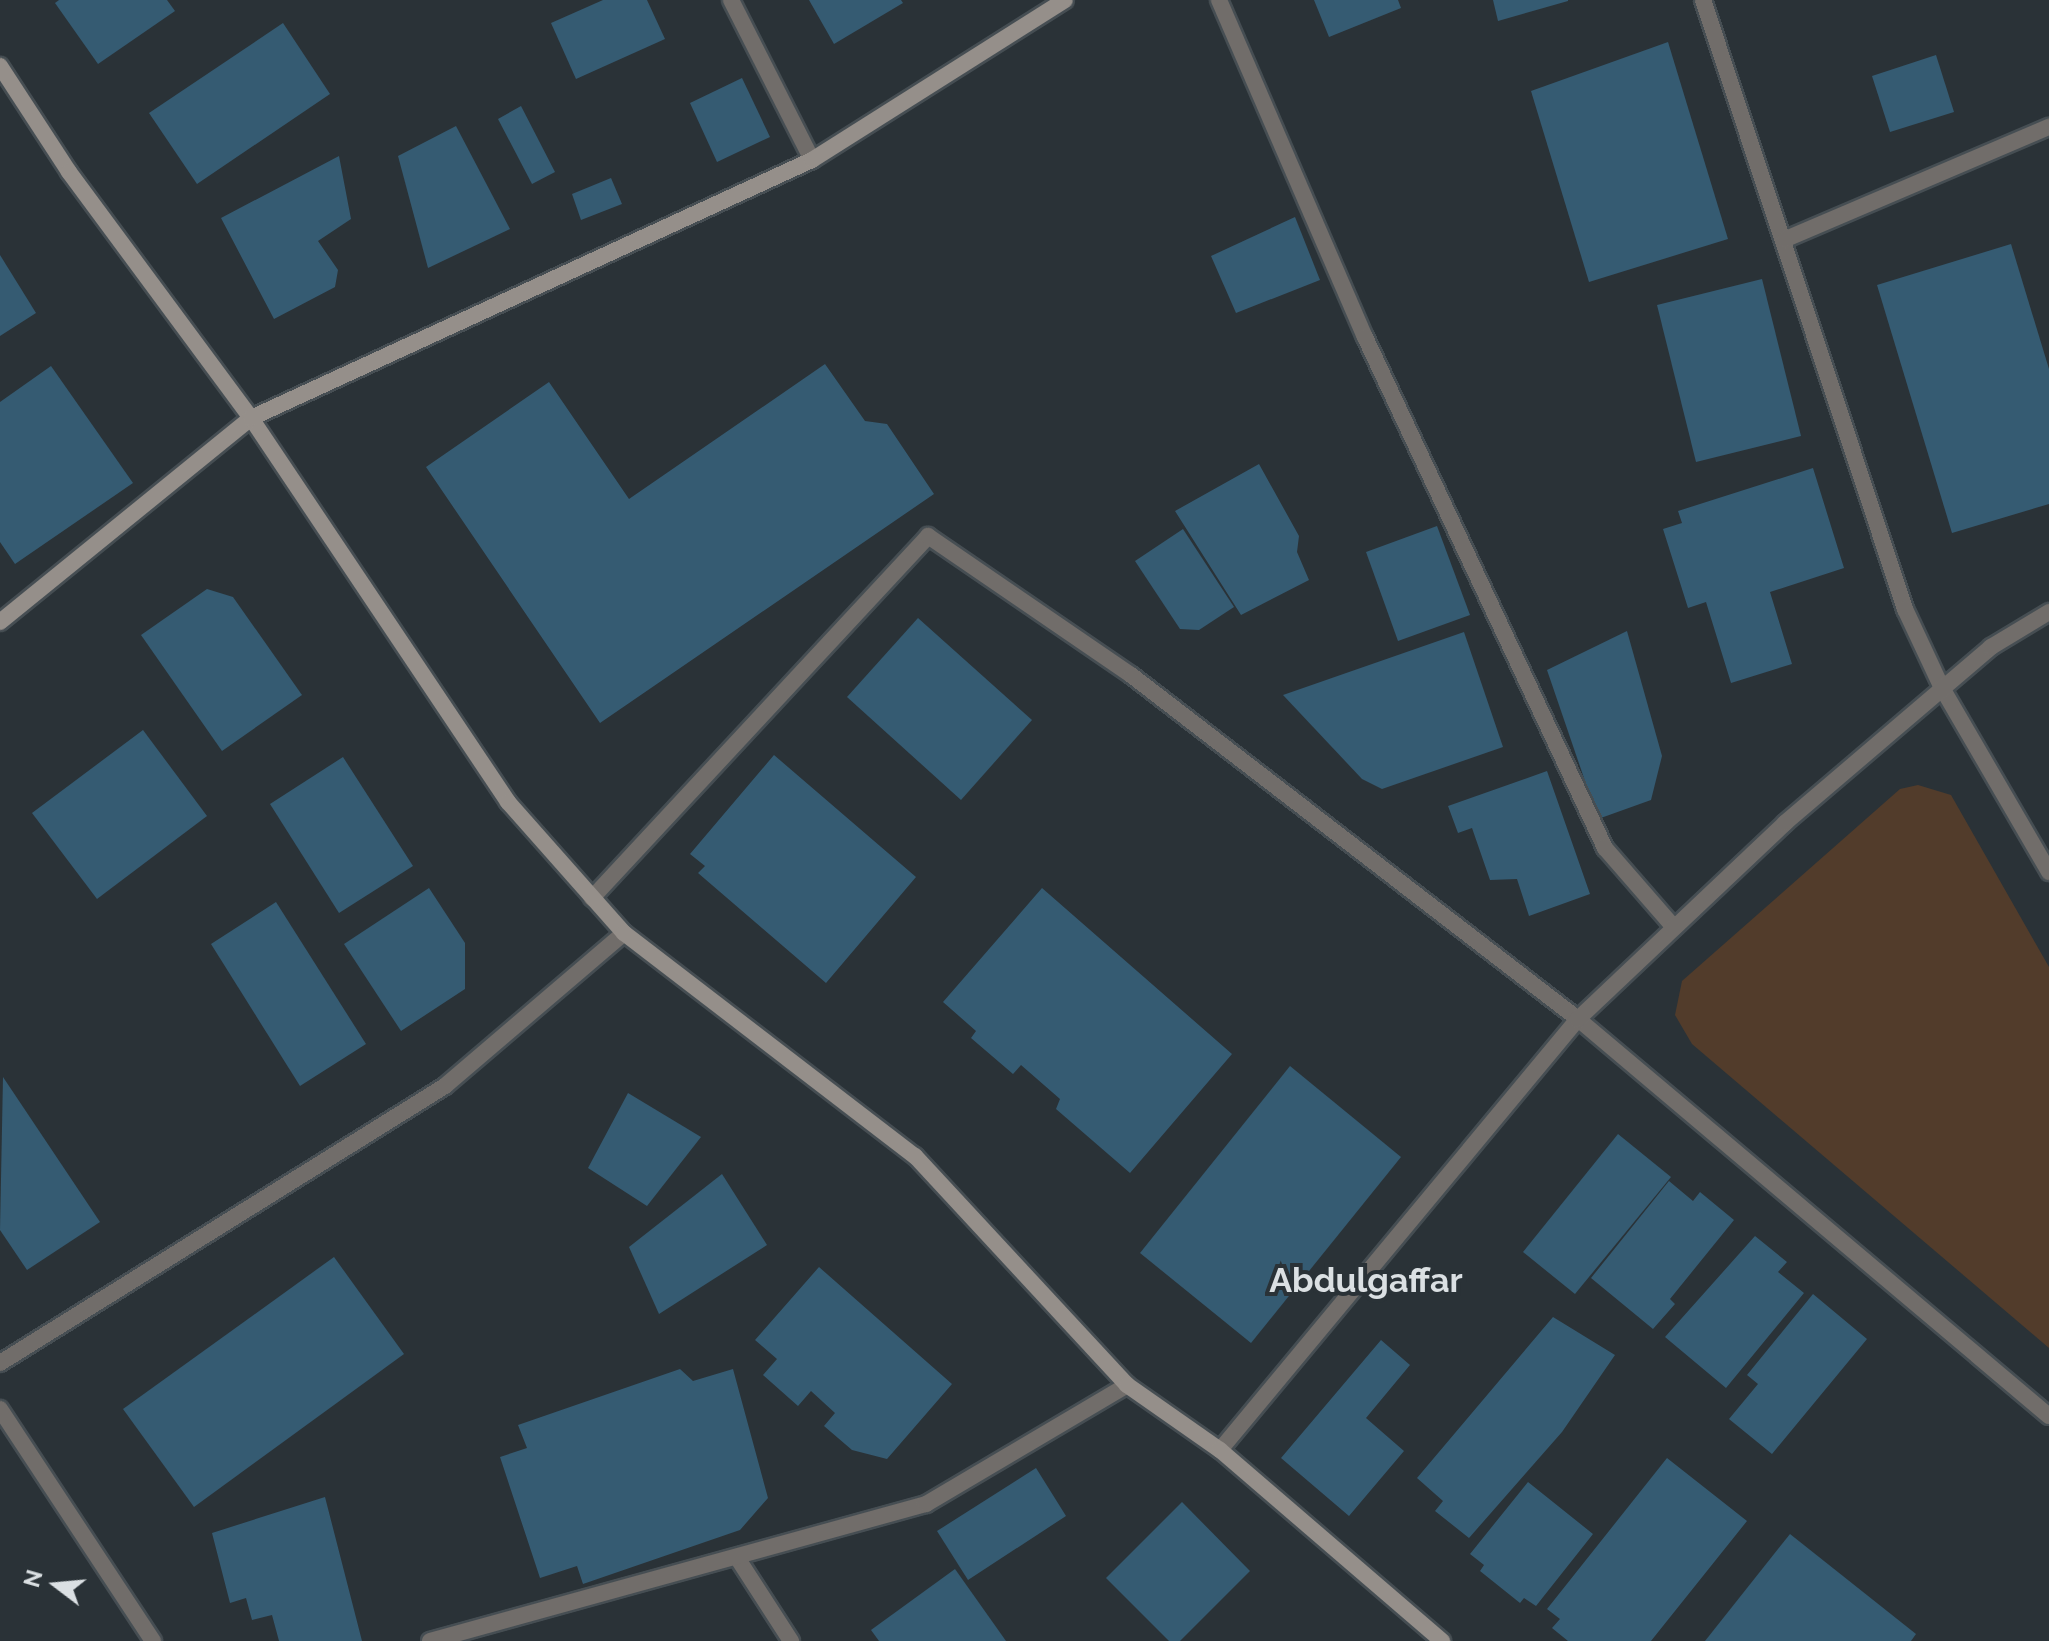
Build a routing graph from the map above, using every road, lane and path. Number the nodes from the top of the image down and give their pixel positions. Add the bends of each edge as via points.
1 (731, 0) edge
2 (1065, 0) edge
3 (1219, 0) edge
4 (1703, 0) edge
5 (0, 66) edge
6 (2049, 127) edge
7 (812, 160) junction
8 (1786, 239) junction
9 (251, 418) junction
10 (2049, 612) edge
11 (0, 622) edge
12 (1942, 688) junction
13 (2049, 872) edge
14 (592, 898) junction
15 (1672, 925) junction
16 (624, 933) junction
17 (1578, 1019) junction
18 (0, 1363) edge
19 (1127, 1385) junction
20 (0, 1409) edge
21 (2049, 1416) edge
22 (1220, 1450) junction
23 (738, 1559) junction
24 (153, 1641) edge
25 (430, 1641) edge
26 (791, 1641) edge
27 (1442, 1641) edge

1 - 7 street
2 - 7 main road
3 - 15 street via 1365,337 1605,848
4 - 8 street
5 - 9 main road via 69,172
6 - 8 street
7 - 9 main road
8 - 12 street via 1876,530
9 - 11 main road
9 - 14 main road via 508,802
10 - 12 street via 1991,647
12 - 13 street
12 - 15 street
14 - 16 main road
14 - 17 street via 928,536 1131,675
15 - 17 street
16 - 18 street via 445,1086
16 - 19 main road via 915,1156
17 - 21 street
17 - 22 street
19 - 22 main road
19 - 23 street via 926,1504
20 - 24 street
22 - 27 main road
23 - 25 street
23 - 26 street

